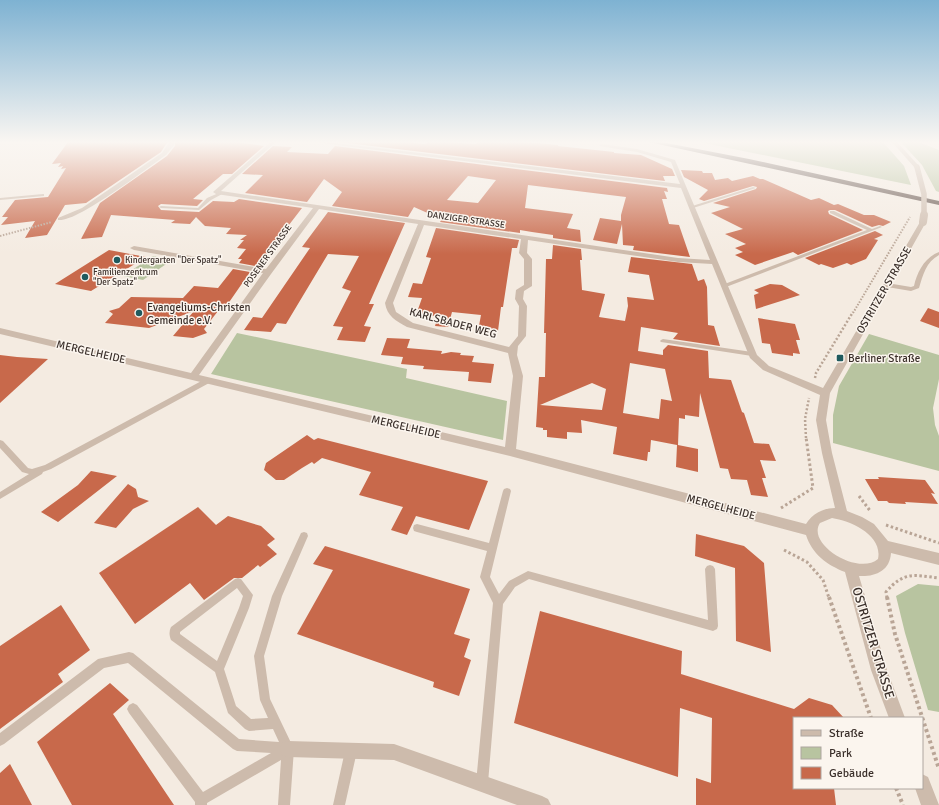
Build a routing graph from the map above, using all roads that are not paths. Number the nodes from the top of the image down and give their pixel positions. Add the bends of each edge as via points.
1 (128, 179) edge
2 (234, 179) edge
3 (622, 179) edge
4 (679, 179) edge
5 (828, 179) edge
6 (855, 179) edge
7 (922, 179) edge
8 (682, 186) junction
9 (754, 188) dead end
10 (219, 192) junction
11 (43, 195) dead end
12 (939, 197) edge
13 (0, 199) edge
14 (939, 203) edge
15 (161, 207) dead end
16 (317, 207) junction
17 (691, 207) junction
18 (832, 212) dead end
19 (60, 219) road end
20 (422, 222) junction
21 (880, 227) dead end
22 (871, 230) junction
23 (525, 238) junction
24 (134, 248) dead end
25 (939, 254) edge
26 (714, 262) junction
27 (268, 272) junction
28 (887, 285) junction
29 (724, 286) junction
30 (0, 331) edge
31 (663, 341) dead end
32 (513, 351) junction
33 (752, 354) junction
34 (194, 377) junction
35 (209, 380) junction
36 (825, 393) junction
37 (0, 443) edge
38 (510, 452) junction
39 (48, 466) junction
40 (507, 491) dead end
41 (0, 496) edge
42 (842, 514) junction
43 (417, 528) dead end
44 (811, 531) junction
45 (304, 536) dead end
46 (884, 546) junction
47 (492, 548) junction
48 (939, 559) edge
49 (850, 568) junction
50 (710, 569) dead end
51 (498, 603) junction
52 (219, 669) junction
53 (133, 709) dead end
54 (897, 717) edge
55 (276, 724) junction
56 (0, 740) edge
57 (288, 750) junction
58 (350, 751) junction
59 (482, 783) junction
60 (923, 786) edge
61 (201, 802) edge
62 (284, 805) edge
63 (339, 805) edge
64 (542, 805) edge
65 (930, 805) edge

1 - 19 street via 84,209
2 - 10 street
3 - 8 street
4 - 8 street
5 - 14 highway
6 - 12 highway
7 - 28 street, OSTRITZER STRASSE, bridge via 926,207 923,222
8 - 17 street
9 - 17 lane
10 - 15 lane via 199,209
10 - 16 street, DANZIGER STRASSE
11 - 13 lane
16 - 20 street, DANZIGER STRASSE
16 - 27 street, POSENER STRASSE
17 - 26 street
18 - 22 lane
20 - 23 street, DANZIGER STRASSE
20 - 32 street, KARLSBADER WEG via 389,303 390,311 410,325
21 - 22 lane
22 - 29 lane
23 - 26 street, DANZIGER STRASSE via 678,260
23 - 32 street via 523,253 528,259 528,286 520,290 519,300 523,306 522,336
24 - 27 street
25 - 28 lane via 933,255 928,262 917,282 917,287 911,290
26 - 29 street
27 - 34 street, POSENER STRASSE
28 - 36 street, OSTRITZER STRASSE
29 - 33 street
30 - 34 street, MERGELHEIDE
31 - 33 lane
32 - 38 street via 518,376
33 - 36 street via 766,368
34 - 35 street, MERGELHEIDE
35 - 38 street, MERGELHEIDE
35 - 39 lane
36 - 42 street, OSTRITZER STRASSE via 821,420
37 - 39 lane via 25,470 32,472
38 - 44 street, MERGELHEIDE
39 - 41 lane
40 - 47 lane
42 - 44 street via 827,514 816,518
42 - 46 street via 863,523
43 - 47 lane
44 - 49 street via 819,548 838,563
45 - 55 lane via 276,596 259,656 265,700
46 - 48 street
46 - 49 street via 886,554 884,562 879,567 871,570
47 - 51 lane via 485,577
49 - 54 street, OSTRITZER STRASSE via 879,670
50 - 51 lane via 713,626 528,575 512,584
51 - 59 lane
52 - 52 lane via 248,595 238,582 175,630 175,636
52 - 55 lane via 232,709 248,725
53 - 61 lane
55 - 57 lane
56 - 57 lane via 102,662 129,657 237,745
57 - 58 street
57 - 61 lane
57 - 62 lane
58 - 59 street via 394,752
58 - 63 lane
59 - 64 street
60 - 65 street

